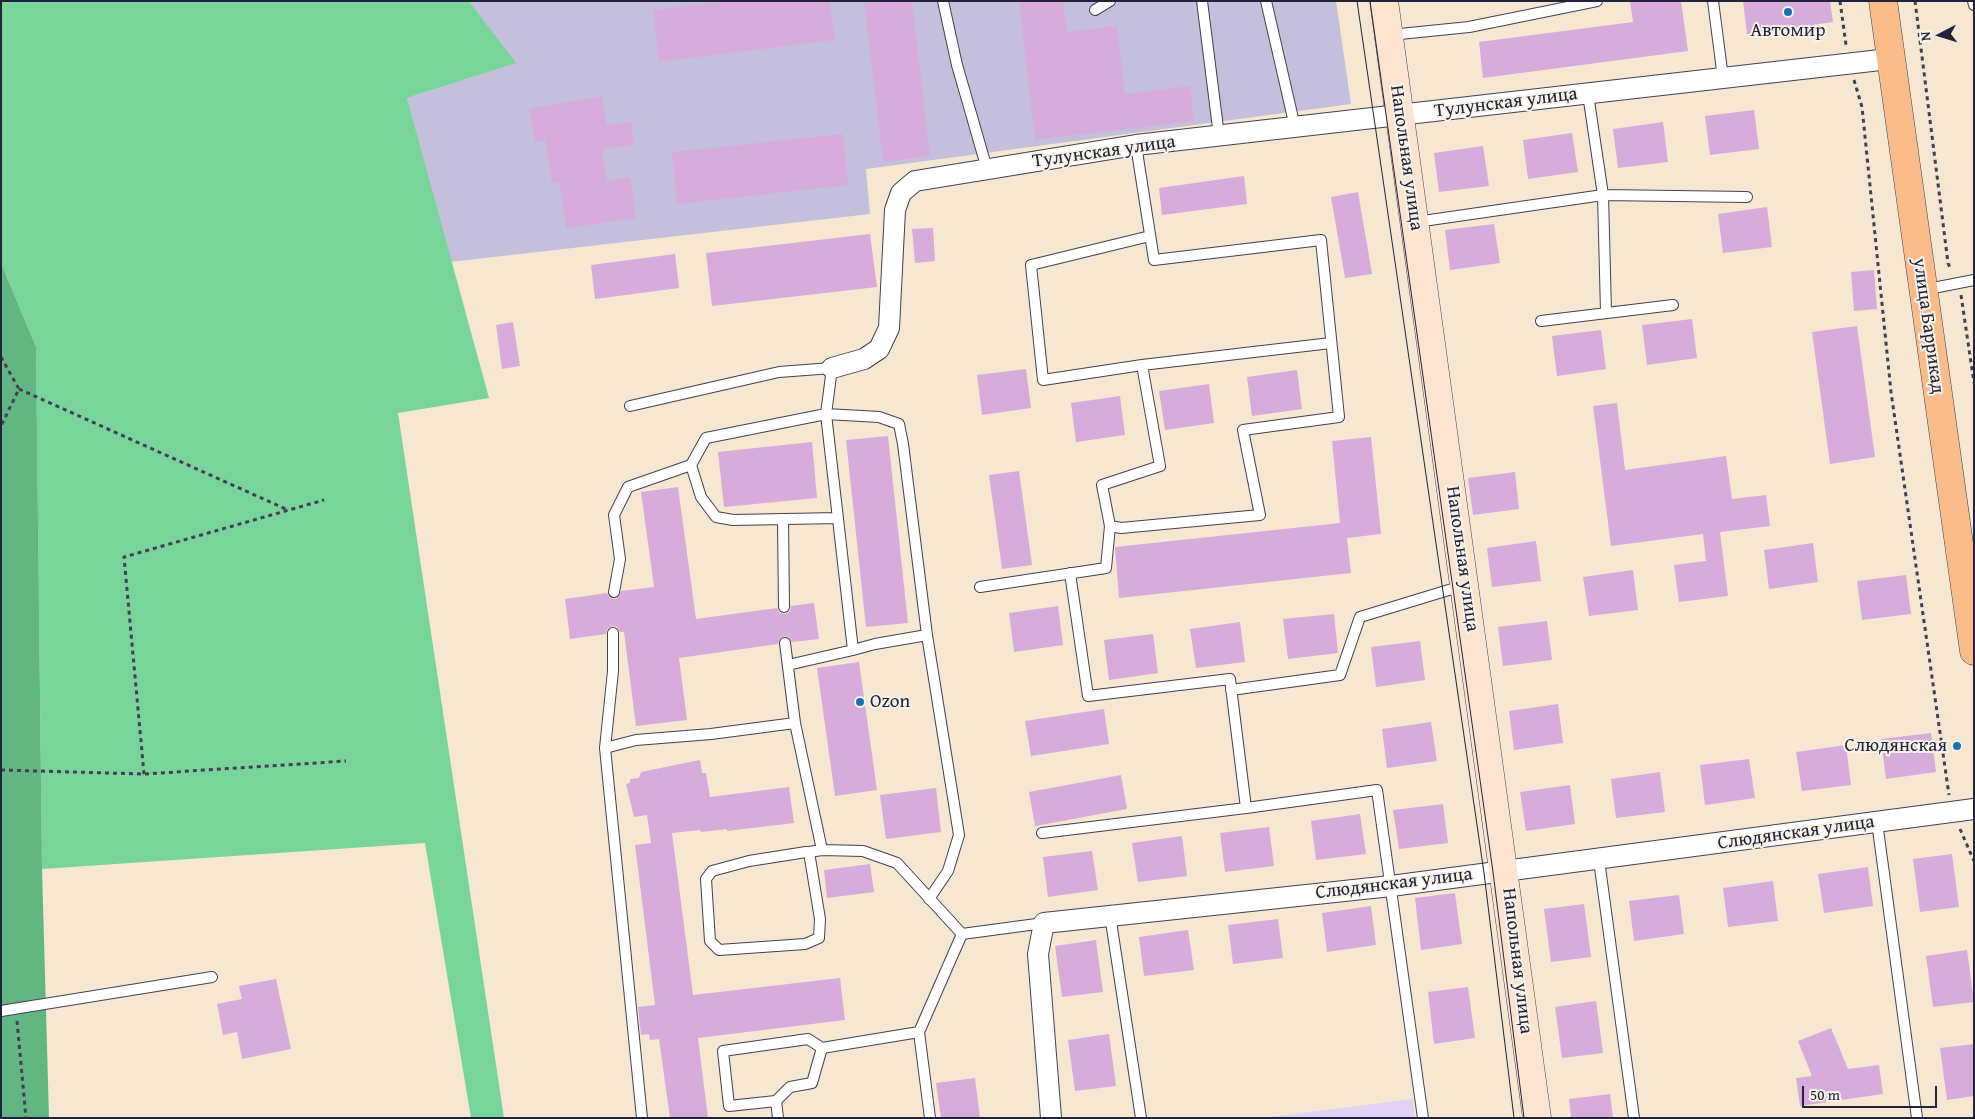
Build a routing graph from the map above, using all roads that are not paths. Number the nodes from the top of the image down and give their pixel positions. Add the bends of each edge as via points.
1 (943, 1) edge
2 (1110, 1) edge
3 (1202, 1) edge
4 (1266, 1) edge
5 (1384, 1) edge
6 (1597, 1) edge
7 (1713, 1) edge
8 (1883, 1) edge
9 (1973, 1) edge
10 (1974, 6) edge
11 (1095, 10) dead end
12 (1389, 36) junction
13 (1890, 59) junction
14 (1724, 78) junction
15 (1588, 94) junction
16 (1400, 116) junction
17 (1295, 127) junction
18 (1219, 136) junction
19 (1136, 145) junction
20 (987, 169) junction
21 (1603, 195) junction
22 (1746, 197) dead end
23 (1415, 223) junction
24 (1150, 236) junction
25 (1974, 280) edge
26 (1922, 290) junction
27 (1673, 304) dead end
28 (1606, 312) junction
29 (1541, 322) dead end
30 (1331, 343) junction
31 (1142, 365) junction
32 (832, 368) junction
33 (630, 406) dead end
34 (826, 414) junction
35 (691, 466) junction
36 (838, 518) junction
37 (782, 519) junction
38 (1110, 526) junction
39 (1966, 541) edge
40 (1070, 573) junction
41 (1465, 585) junction
42 (980, 587) dead end
43 (614, 592) dead end
44 (784, 607) dead end
45 (613, 633) dead end
46 (927, 635) junction
47 (785, 643) dead end
48 (853, 650) junction
49 (1974, 652) edge
50 (788, 665) junction
51 (1231, 690) junction
52 (795, 723) junction
53 (604, 748) junction
54 (1246, 808) junction
55 (1974, 809) edge
56 (1877, 822) junction
57 (1042, 833) dead end
58 (822, 850) junction
59 (810, 852) junction
60 (1599, 860) junction
61 (1505, 870) junction
62 (1391, 886) junction
63 (929, 900) junction
64 (1110, 915) junction
65 (1044, 923) junction
66 (962, 934) junction
67 (212, 977) dead end
68 (1, 1010) edge
69 (919, 1032) junction
70 (822, 1048) junction
71 (776, 1101) junction
72 (642, 1118) edge
73 (778, 1118) edge
74 (930, 1118) edge
75 (1051, 1118) edge
76 (1141, 1118) edge
77 (1423, 1118) edge
78 (1537, 1118) edge
79 (1634, 1118) edge
80 (1917, 1118) edge

1 - 20 lane via 957,65
2 - 11 lane
3 - 18 lane
4 - 17 lane
5 - 12 street, Напольная улица
6 - 12 lane via 1469,27
7 - 14 lane
8 - 13 main road, улица Баррикад
9 - 10 lane
12 - 16 street, Напольная улица
13 - 14 street, Тулунская улица
13 - 26 main road, улица Баррикад
14 - 15 street, Тулунская улица
15 - 16 street, Тулунская улица
15 - 21 lane
16 - 17 street, Тулунская улица
16 - 23 street, Напольная улица
17 - 18 street, Тулунская улица
18 - 19 street, Тулунская улица
19 - 20 street, Тулунская улица
19 - 24 lane
20 - 32 street, Тулунская улица via 915,181 901,193 895,210 889,328 879,349 872,354
21 - 22 lane
21 - 23 lane
21 - 28 lane
23 - 41 street, Напольная улица
24 - 30 lane via 1154,260 1320,240
24 - 31 lane via 1031,265 1043,380
25 - 26 lane
26 - 39 main road, улица Баррикад
27 - 28 lane
28 - 29 lane
30 - 31 lane
30 - 38 lane via 1339,417 1243,430 1260,515 1121,528
31 - 38 lane via 1160,466 1102,485
32 - 33 lane via 779,372
32 - 34 lane
34 - 35 lane via 706,438
34 - 36 lane
34 - 46 lane via 879,416 899,424
35 - 37 lane via 701,498 716,518
35 - 43 lane via 628,487 614,514 620,560
36 - 37 lane
36 - 48 lane
37 - 44 lane
38 - 40 lane via 1106,568
39 - 49 main road, улица Баррикад
40 - 42 lane
40 - 51 lane via 1088,696 1230,679
41 - 51 lane via 1360,617 1340,675
41 - 61 street, Напольная улица
45 - 53 lane via 613,671
46 - 48 lane
46 - 63 lane via 959,834 948,871
47 - 50 lane
48 - 50 lane
50 - 52 lane
51 - 54 lane
52 - 53 lane via 636,740
52 - 58 lane
53 - 72 lane
54 - 57 lane
54 - 62 lane via 1377,790
55 - 56 street, Слюдянская улица
56 - 60 street, Слюдянская улица
56 - 80 lane
58 - 59 lane
58 - 63 lane via 863,850 897,863
59 - 59 lane via 749,861 712,871 706,879 710,941 719,950 805,944 819,938 820,919
60 - 61 street, Слюдянская улица
60 - 79 lane
61 - 62 street, Слюдянская улица
61 - 78 street, Напольная улица
62 - 64 street, Слюдянская улица
62 - 77 lane
63 - 66 lane
64 - 65 street, Слюдянская улица
64 - 76 lane
65 - 66 lane, Слюдянская улица
65 - 75 street via 1038,954
66 - 69 lane
67 - 68 lane
69 - 70 lane
69 - 74 lane
70 - 71 lane via 812,1083 790,1087
70 - 71 lane via 808,1039 723,1051 729,1106
71 - 73 lane

